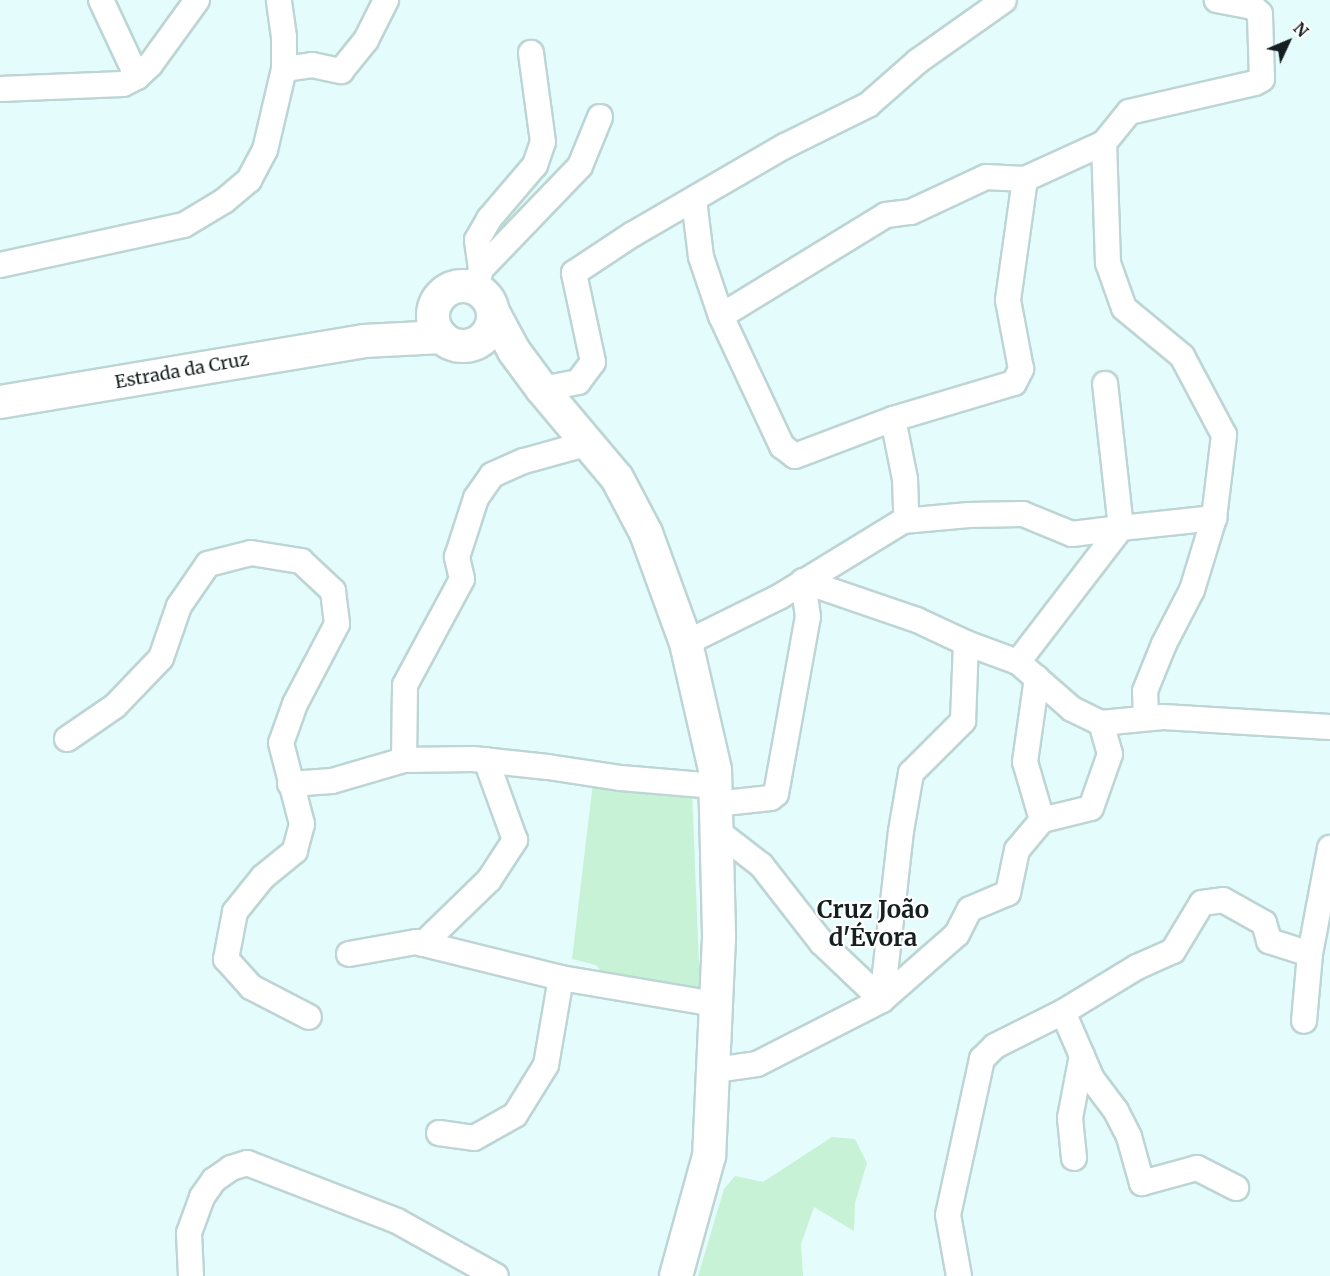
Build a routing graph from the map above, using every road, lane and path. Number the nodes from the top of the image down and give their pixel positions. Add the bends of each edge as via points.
1 (101, 0) edge
2 (197, 0) edge
3 (279, 0) edge
4 (386, 0) edge
5 (1004, 0) edge
6 (1217, 0) edge
7 (531, 53) dead end
8 (284, 69) junction
9 (137, 76) junction
10 (0, 89) edge
11 (600, 117) dead end
12 (1104, 143) junction
13 (1025, 179) junction
14 (694, 200) junction
15 (0, 264) edge
16 (484, 290) junction
17 (436, 302) junction
18 (721, 316) junction
19 (442, 337) junction
20 (364, 341) junction
21 (477, 343) junction
22 (1105, 384) dead end
23 (547, 396) junction
24 (0, 402) edge
25 (893, 419) junction
26 (590, 444) junction
27 (1214, 518) junction
28 (903, 521) junction
29 (1121, 528) junction
30 (803, 582) junction
31 (687, 643) junction
32 (966, 643) junction
33 (1018, 662) junction
34 (1037, 678) junction
35 (1146, 718) junction
36 (1101, 723) junction
37 (1330, 726) edge
38 (67, 739) dead end
39 (404, 760) junction
40 (486, 760) junction
41 (290, 784) junction
42 (716, 807) junction
43 (1042, 820) junction
44 (1330, 848) edge
45 (423, 944) junction
46 (349, 954) dead end
47 (1310, 954) junction
48 (561, 978) junction
49 (882, 999) junction
50 (715, 1004) junction
51 (1064, 1012) junction
52 (309, 1017) dead end
53 (1304, 1021) dead end
54 (1082, 1055) junction
55 (715, 1070) junction
56 (440, 1133) dead end
57 (1074, 1158) dead end
58 (1236, 1188) dead end
59 (191, 1276) edge
60 (495, 1276) edge
61 (676, 1276) edge
62 (959, 1276) edge

1 - 9 street
2 - 9 street via 150,65
3 - 8 street
4 - 8 street via 366,40 341,71 312,65
5 - 14 street via 918,61 868,105 785,146
6 - 12 street via 1253,7 1260,14 1262,79 1129,112
7 - 16 street via 543,142 536,165 489,219 477,240
8 - 15 street via 265,150 249,180 224,201 184,225
9 - 10 street via 123,84
11 - 16 street via 580,166
12 - 13 street
12 - 27 street via 1108,263 1124,308 1182,356 1224,435
13 - 18 street via 986,177 911,212 886,216
13 - 25 street via 1008,300 1021,369 1014,383
14 - 18 street via 701,257
14 - 23 street via 574,273 593,362 578,382
16 - 17 street via 458,286
16 - 21 street via 490,330
16 - 23 street via 514,351
17 - 19 street via 433,320
17 - 20 street, Estrada da Cruz
18 - 25 street via 782,446 795,456
19 - 20 street, Estrada da Cruz
19 - 21 street via 458,346
20 - 24 street, Estrada da Cruz
21 - 23 street
22 - 29 street
23 - 26 street
25 - 28 street via 904,479
26 - 31 street via 617,478 646,534
26 - 39 street via 492,475 476,498 457,557 462,579 405,686
27 - 29 street
27 - 35 street via 1192,590 1145,691
28 - 29 street via 1023,514 1072,534
28 - 30 street
29 - 33 street
30 - 31 street
30 - 32 street via 917,620
30 - 42 street via 808,617 776,794
31 - 42 street via 715,770
32 - 33 street
32 - 49 street via 963,721 911,773
33 - 34 street
34 - 36 street via 1072,709
34 - 43 street via 1025,762
35 - 36 street
35 - 37 street
36 - 43 street via 1110,754 1091,808
38 - 41 street via 115,706 161,658 179,606 208,564 251,553 301,561 333,591 337,624 295,704 281,742
39 - 40 street
39 - 41 street via 332,781
40 - 42 street via 621,778
40 - 45 street via 515,840 489,880
41 - 52 street via 302,824 295,851 263,877 235,912 226,959 251,987
42 - 49 street via 822,943
42 - 50 street via 719,938
43 - 49 street via 1017,850 1008,893 970,909 957,934
44 - 47 street
45 - 46 street
45 - 48 street
47 - 51 street via 1269,941 1264,923 1223,900 1202,903 1173,951 1137,967
47 - 53 street
48 - 50 street
48 - 56 street via 546,1065 515,1115 474,1138
49 - 55 street via 757,1064
50 - 55 street
51 - 54 street
51 - 62 street via 995,1046 982,1059 948,1215
54 - 57 street via 1070,1118
54 - 58 street via 1092,1079 1129,1137 1142,1183 1197,1168
55 - 61 street via 709,1156
59 - 60 street via 189,1233 202,1197 214,1180 246,1163 397,1221

